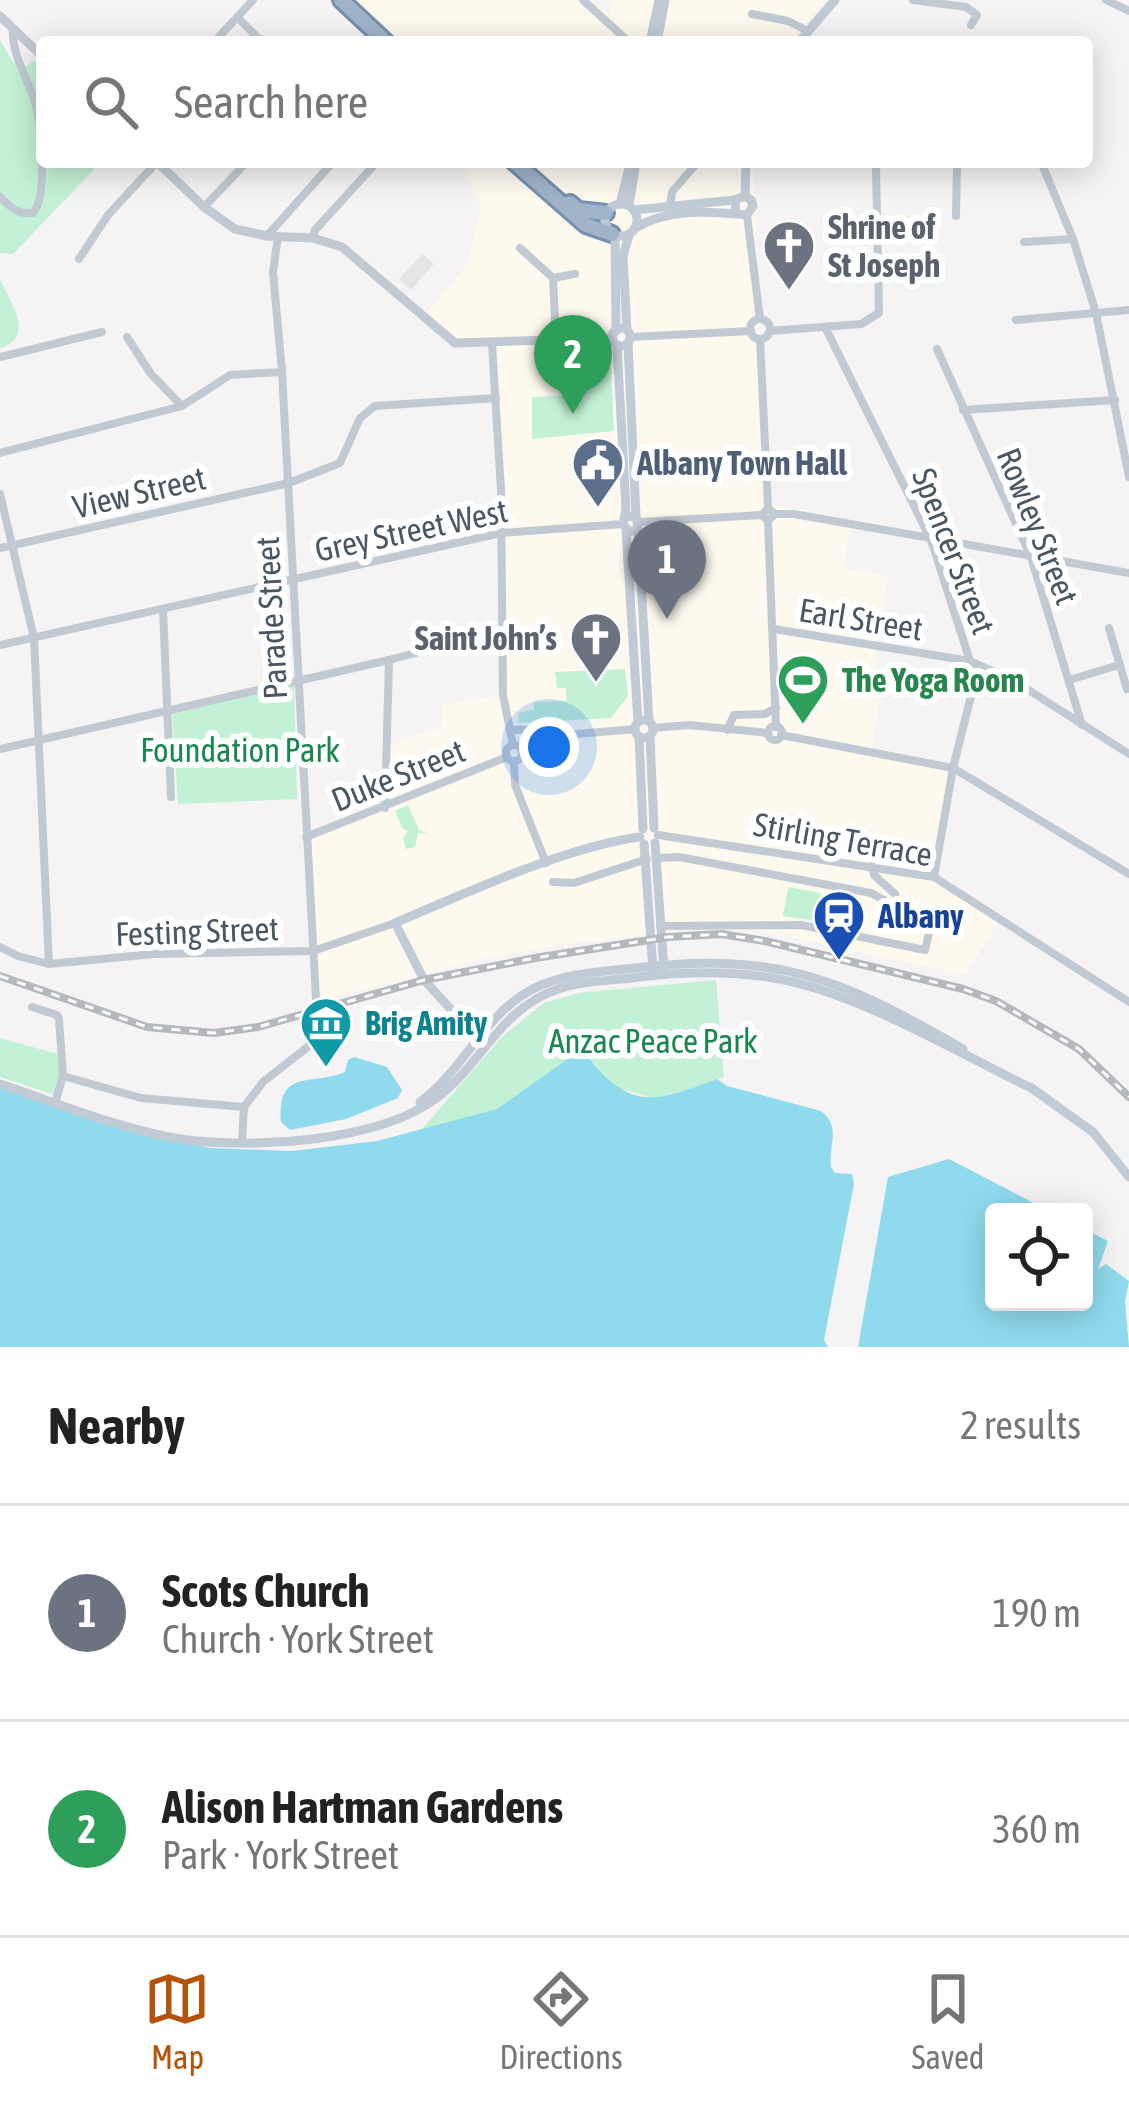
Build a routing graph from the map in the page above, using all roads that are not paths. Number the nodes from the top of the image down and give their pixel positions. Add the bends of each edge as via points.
1 (253, 0) edge
2 (341, 0) edge
3 (583, 0) edge
4 (662, 0) edge
5 (835, 0) edge
6 (913, 0) edge
7 (1106, 0) edge
8 (359, 9) edge
9 (1129, 11) edge
10 (752, 14) dead end
11 (0, 16) edge
12 (237, 17) junction
13 (971, 25) dead end
14 (14, 29) junction
15 (808, 31) junction
16 (220, 36) edge
17 (256, 36) edge
18 (381, 36) edge
19 (392, 36) edge
20 (622, 36) edge
21 (655, 36) edge
22 (804, 36) edge
23 (36, 50) edge
24 (36, 106) edge
25 (41, 168) edge
26 (151, 168) edge
27 (163, 168) edge
28 (241, 168) edge
29 (328, 168) edge
30 (372, 168) edge
31 (521, 168) edge
32 (533, 168) edge
33 (632, 168) edge
34 (693, 168) edge
35 (745, 168) edge
36 (876, 168) edge
37 (957, 168) edge
38 (1043, 168) edge
39 (0, 197) edge
40 (740, 198) junction
41 (670, 206) junction
42 (204, 207) junction
43 (622, 208) junction
44 (742, 214) junction
45 (956, 216) dead end
46 (623, 233) junction
47 (273, 236) junction
48 (314, 238) junction
49 (1073, 239) junction
50 (1024, 242) dead end
51 (520, 248) dead end
52 (79, 259) dead end
53 (575, 274) dead end
54 (554, 278) junction
55 (1129, 310) edge
56 (1096, 313) junction
57 (760, 320) junction
58 (1016, 320) dead end
59 (825, 327) junction
60 (770, 331) junction
61 (102, 332) dead end
62 (751, 332) junction
63 (127, 337) dead end
64 (622, 337) junction
65 (760, 339) junction
66 (556, 340) junction
67 (492, 344) junction
68 (937, 349) dead end
69 (0, 357) edge
70 (282, 372) junction
71 (496, 398) junction
72 (1115, 400) junction
73 (182, 406) junction
74 (963, 410) junction
75 (0, 453) edge
76 (1129, 477) edge
77 (289, 483) junction
78 (0, 494) edge
79 (768, 514) junction
80 (631, 523) junction
81 (501, 532) junction
82 (931, 540) junction
83 (12, 545) junction
84 (0, 548) edge
85 (1031, 557) junction
86 (1129, 573) edge
87 (293, 579) junction
88 (163, 609) junction
89 (1109, 628) dead end
90 (774, 629) junction
91 (501, 630) junction
92 (34, 638) junction
93 (0, 645) edge
94 (389, 660) junction
95 (970, 661) junction
96 (1119, 665) junction
97 (298, 679) junction
98 (1068, 680) junction
99 (1127, 689) edge
100 (776, 708) junction
101 (168, 710) junction
102 (1082, 725) junction
103 (644, 729) junction
104 (509, 730) junction
105 (727, 730) junction
106 (775, 732) junction
107 (38, 738) junction
108 (566, 738) junction
109 (513, 745) junction
110 (0, 748) edge
111 (522, 752) junction
112 (1129, 754) edge
113 (511, 759) junction
114 (952, 768) junction
115 (171, 797) dead end
116 (385, 808) junction
117 (649, 836) junction
118 (306, 837) junction
119 (652, 859) junction
120 (546, 864) junction
121 (872, 866) junction
122 (1129, 874) edge
123 (934, 877) junction
124 (553, 882) dead end
125 (895, 894) dead end
126 (395, 923) junction
127 (657, 938) junction
128 (0, 947) edge
129 (313, 951) junction
130 (683, 962) junction
131 (49, 964) junction
132 (658, 970) junction
133 (589, 973) junction
134 (316, 999) dead end
135 (1129, 1002) edge
136 (32, 1007) dead end
137 (317, 1018) dead end
138 (907, 1022) junction
139 (481, 1042) junction
140 (63, 1076) junction
141 (0, 1084) edge
142 (56, 1103) junction
143 (244, 1107) junction
144 (242, 1141) junction
145 (1129, 1177) edge

1 - 12 street
2 - 8 highway
3 - 20 street
4 - 21 main road
5 - 15 main road
6 - 13 street via 966,7 977,15
7 - 9 street
8 - 18 highway
8 - 19 highway
10 - 15 street
11 - 14 street
12 - 16 street
12 - 17 street
14 - 23 street
14 - 24 street
15 - 22 main road
25 - 39 street via 43,198 33,214
26 - 52 street
27 - 42 street
28 - 42 street
29 - 47 street
30 - 48 street
31 - 46 highway via 586,225
32 - 43 highway via 578,210
33 - 43 main road
34 - 41 street
35 - 40 main road
36 - 59 street via 881,305 871,320
37 - 45 street
38 - 49 street
40 - 41 main road
40 - 44 main road
40 - 44 main road via 754,206
41 - 43 main road
42 - 47 street via 235,229
43 - 46 main road
43 - 46 main road via 605,225
44 - 46 main road via 653,217
44 - 57 street
46 - 64 main road
47 - 48 street
47 - 70 street, Parade Street
48 - 67 street via 342,248 455,343
49 - 50 street
49 - 56 street
51 - 54 street
53 - 54 street
54 - 66 street
55 - 56 street
56 - 58 street
56 - 72 street
57 - 60 street
57 - 62 street
59 - 60 street
59 - 82 street, Spencer Street
60 - 65 street
61 - 69 street
62 - 64 street
62 - 65 street
63 - 73 street
64 - 66 street
64 - 80 main road
65 - 79 street
66 - 67 street
67 - 71 street
68 - 74 street, Rowley Street
70 - 73 street via 230,375
70 - 77 street, Parade Street
71 - 77 street, View Street via 375,406 360,418 340,463
71 - 81 street
72 - 74 street
72 - 76 street
73 - 75 street
74 - 85 street, Rowley Street
77 - 83 street, View Street
77 - 87 street, Parade Street
78 - 83 street
79 - 80 street, Grey Street West
79 - 82 street, Grey Street West
79 - 90 street
80 - 81 street, Grey Street West
80 - 103 main road
81 - 87 street, Grey Street West
81 - 91 street
82 - 85 street, Grey Street West
82 - 95 street, Spencer Street
83 - 84 street, View Street
83 - 92 street
85 - 86 street, Grey Street West
85 - 98 street, Rowley Street
87 - 88 street, Grey Street West
87 - 97 street, Parade Street
88 - 92 street, Grey Street West
88 - 101 street
89 - 96 street
90 - 95 street, Earl Street
90 - 100 street
91 - 94 street
91 - 104 street
92 - 93 street, Grey Street West
92 - 107 street
94 - 97 street
94 - 116 street
95 - 102 street, Earl Street
95 - 114 street, Spencer Street via 974,684
96 - 98 street
96 - 99 street
97 - 101 street
97 - 118 street, Parade Street
98 - 102 street, Rowley Street
100 - 105 street via 734,716
100 - 106 street
101 - 107 street
101 - 115 street
102 - 112 street, Earl Street
103 - 105 street
103 - 108 street
103 - 117 main road
104 - 108 street via 558,729
104 - 109 street
105 - 106 street
106 - 114 street
107 - 110 street
107 - 131 street
108 - 111 street
109 - 111 street
109 - 113 street
111 - 113 street
113 - 116 street, Duke Street
113 - 120 street
114 - 122 street
114 - 123 street, Spencer Street
116 - 118 street, Duke Street
117 - 119 main road
117 - 120 main road, Stirling Terrace
117 - 121 street, Stirling Terrace
118 - 129 street, Parade Street
119 - 124 street
119 - 127 main road
119 - 127 street via 679,857 871,893 932,920 926,950 801,925
120 - 126 main road, Stirling Terrace
121 - 123 street, Stirling Terrace
121 - 125 street
123 - 135 street, Stirling Terrace
126 - 129 street, Festing Street
126 - 139 main road via 434,992
127 - 130 main road via 671,961
127 - 132 main road
127 - 133 main road via 637,963
128 - 131 street, Festing Street
129 - 131 street, Festing Street
129 - 134 street, Parade Street
130 - 132 main road
130 - 138 main road via 797,970
132 - 133 main road
132 - 138 main road via 786,980
132 - 139 main road via 546,994
133 - 139 main road via 536,986
136 - 140 street via 59,1019
137 - 143 street via 314,1042
138 - 145 main road via 1034,1089 1093,1132
139 - 144 main road via 440,1087 373,1126
140 - 142 street
140 - 143 street via 141,1098
141 - 142 main road
142 - 144 main road via 171,1137
143 - 144 street

